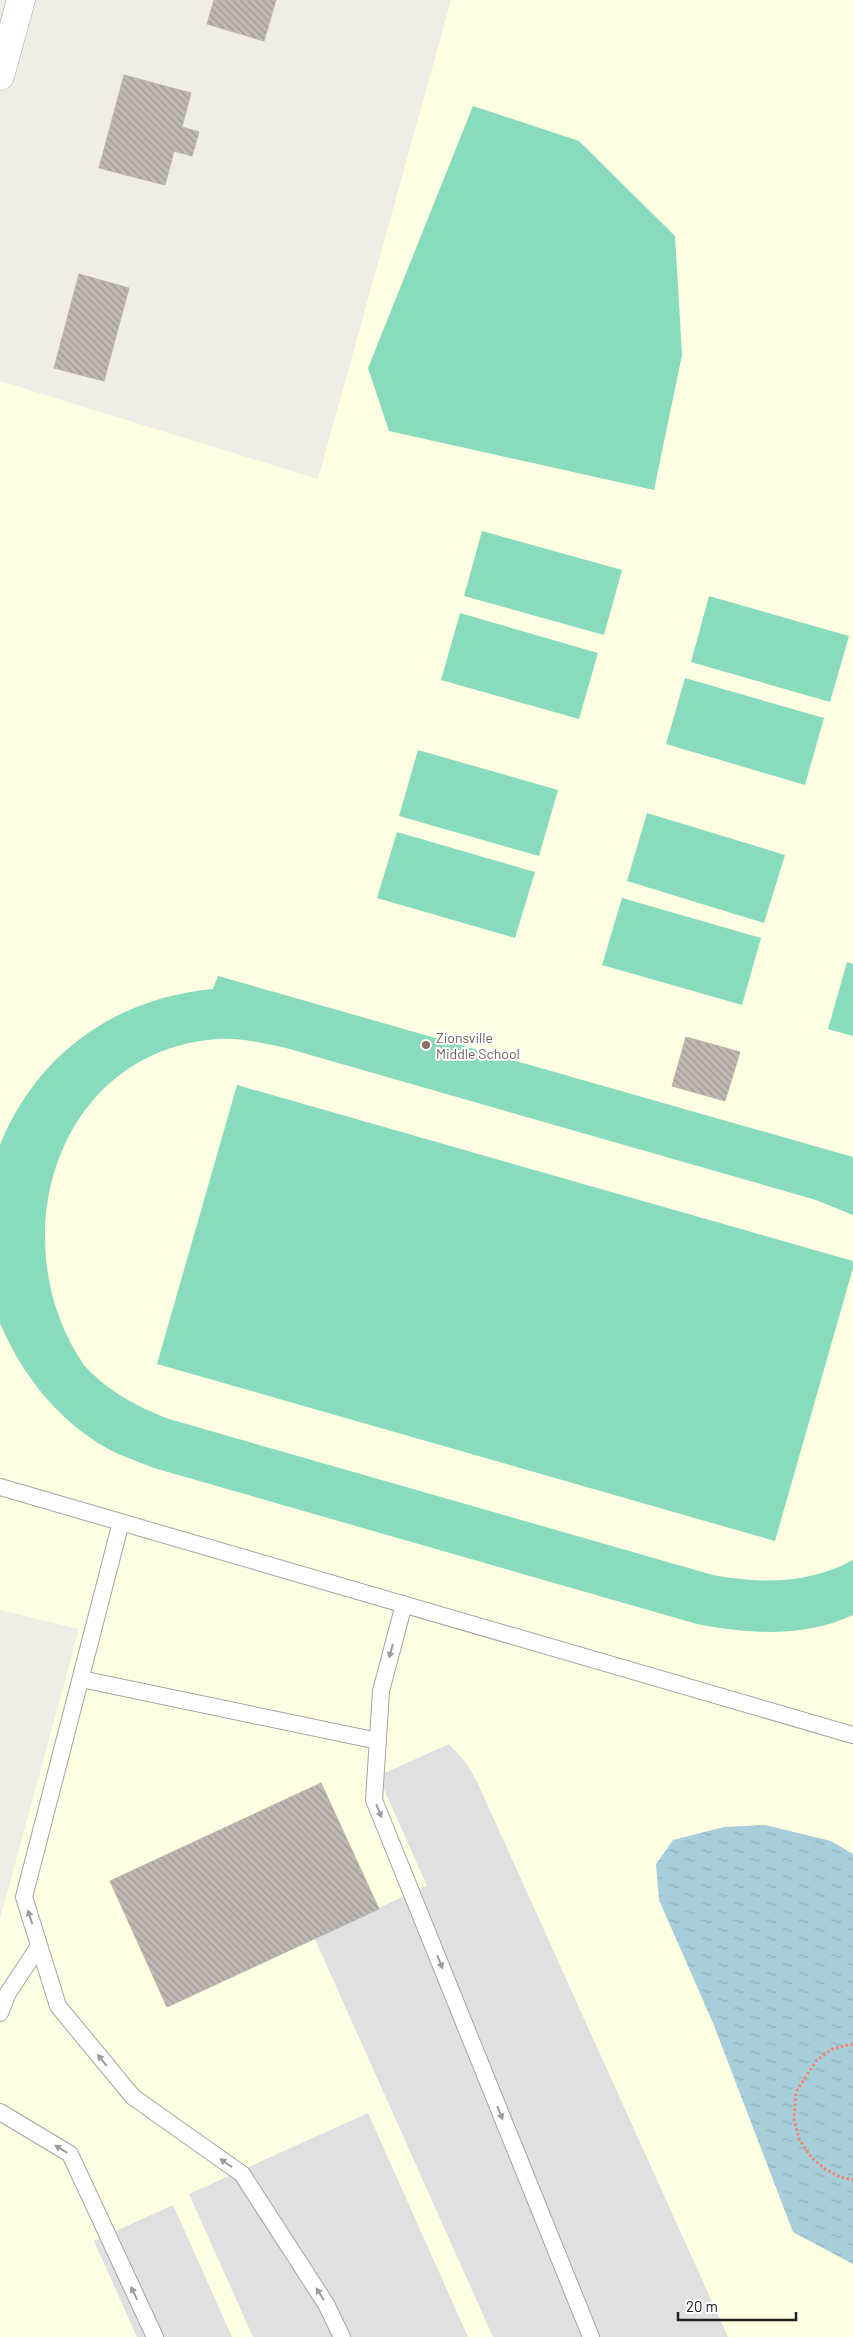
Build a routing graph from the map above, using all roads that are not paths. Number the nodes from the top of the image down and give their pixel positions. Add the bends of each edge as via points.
1 (20, 0) edge
2 (0, 76) edge
3 (0, 1487) edge
4 (121, 1522) junction
5 (404, 1604) junction
6 (81, 1679) junction
7 (853, 1735) edge
8 (378, 1741) junction
9 (39, 1946) junction
10 (0, 2014) edge
11 (0, 2112) edge
12 (155, 2337) edge
13 (342, 2337) edge
14 (590, 2337) edge

1 - 2 street
3 - 4 lane
4 - 5 lane
4 - 6 lane
5 - 7 lane
5 -> 8 lane via 381,1690
6 - 8 lane
9 -> 6 lane via 24,1897
8 -> 14 lane via 374,1800
9 - 10 lane via 8,1993
13 -> 9 lane via 326,2304 242,2174 133,2097 58,2006
12 -> 11 lane via 70,2154

